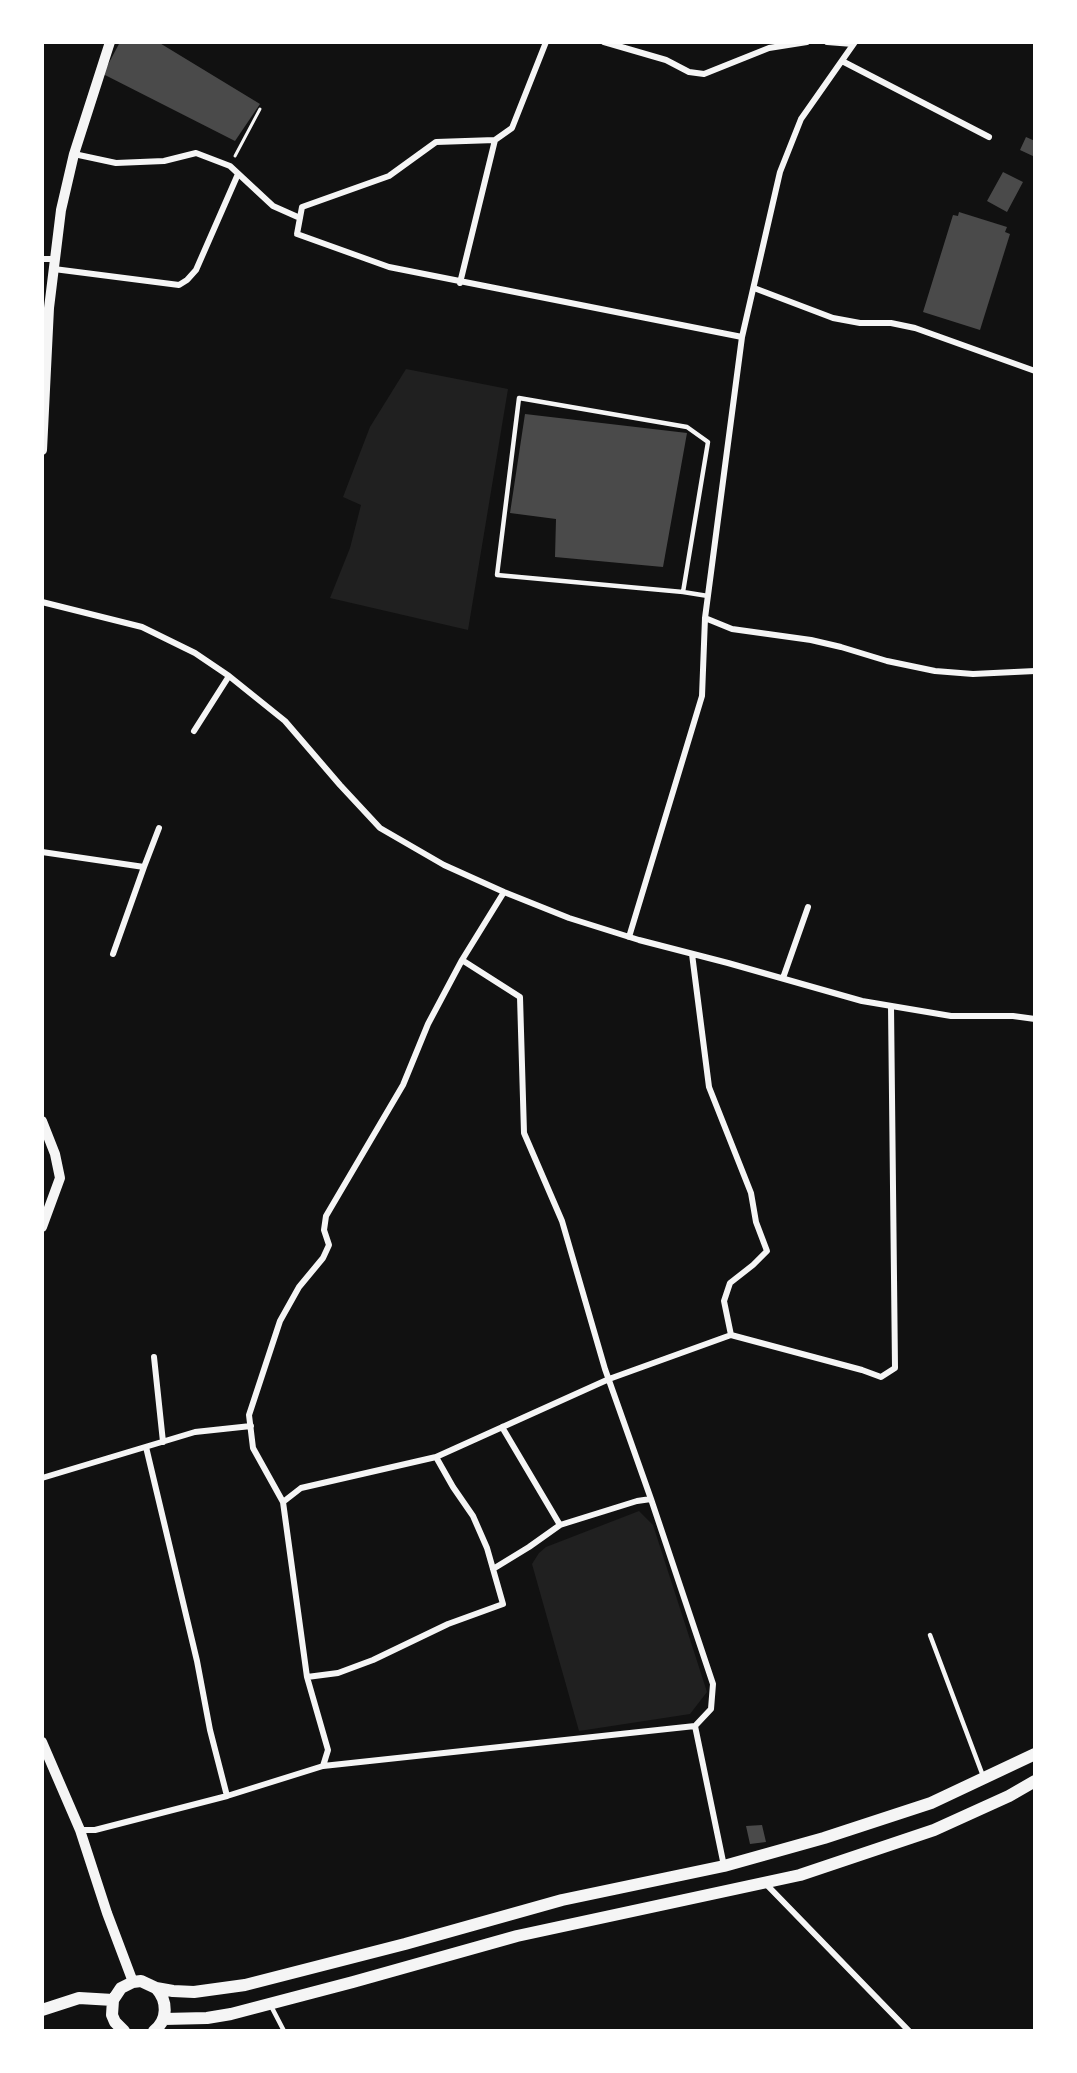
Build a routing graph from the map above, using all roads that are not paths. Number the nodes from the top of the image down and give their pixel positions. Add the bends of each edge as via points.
1 (110, 42) edge
2 (546, 42) edge
3 (604, 42) edge
4 (807, 42) edge
5 (826, 42) edge
6 (854, 43) edge
7 (842, 61) junction
8 (989, 137) dead end
9 (495, 140) junction
10 (74, 154) junction
11 (238, 174) junction
12 (300, 218) junction
13 (42, 259) edge
14 (55, 264) junction
15 (460, 283) junction
16 (754, 288) junction
17 (742, 337) junction
18 (1035, 371) edge
19 (43, 415) edge
20 (42, 450) edge
21 (683, 592) junction
22 (708, 596) junction
23 (42, 602) edge
24 (705, 618) junction
25 (1035, 671) edge
26 (230, 676) junction
27 (194, 731) dead end
28 (159, 828) dead end
29 (42, 852) edge
30 (144, 867) junction
31 (504, 892) junction
32 (808, 907) dead end
33 (629, 937) junction
34 (113, 954) dead end
35 (692, 954) junction
36 (462, 960) junction
37 (783, 978) junction
38 (891, 1006) junction
39 (1035, 1019) edge
40 (42, 1121) edge
41 (42, 1227) edge
42 (731, 1335) junction
43 (153, 1357) dead end
44 (609, 1379) junction
45 (251, 1426) junction
46 (502, 1427) junction
47 (163, 1442) junction
48 (146, 1447) junction
49 (436, 1457) junction
50 (42, 1478) edge
51 (651, 1499) junction
52 (283, 1502) junction
53 (560, 1525) junction
54 (493, 1569) junction
55 (930, 1635) dead end
56 (307, 1677) junction
57 (695, 1726) junction
58 (42, 1742) edge
59 (1035, 1754) edge
60 (323, 1766) junction
61 (984, 1778) junction
62 (1035, 1781) edge
63 (227, 1796) junction
64 (80, 1830) junction
65 (724, 1866) junction
66 (764, 1883) junction
67 (133, 1982) junction
68 (156, 1988) junction
69 (113, 2000) junction
70 (269, 2004) junction
71 (42, 2010) edge
72 (164, 2019) junction
73 (124, 2031) edge
74 (154, 2031) edge
75 (284, 2031) edge
76 (909, 2031) edge

1 - 10 street
2 - 9 street via 512,128
3 - 4 street via 704,74 769,48
5 - 6 street
6 - 7 street
7 - 8 street
7 - 16 street via 801,119 780,172
9 - 12 street via 436,142 389,176 302,207
9 - 15 street
10 - 11 street via 116,163 164,161 196,153 230,166
10 - 14 street via 61,210
11 - 12 street via 273,206
11 - 14 street via 196,270 179,285
12 - 15 street via 297,234 389,267
13 - 14 street
14 - 19 street
15 - 17 street
16 - 17 street
16 - 18 street via 833,318 915,328
17 - 22 street
19 - 20 street
21 - 21 lane via 708,442 687,427 519,398 497,575
21 - 22 lane
22 - 24 street
23 - 26 street via 142,627 195,653
24 - 25 street via 732,628 811,640 936,671
24 - 33 street via 702,696
26 - 27 street
26 - 31 street via 285,721 380,828 444,865
28 - 30 street
29 - 30 street
30 - 34 street
31 - 33 street
31 - 36 street
32 - 37 street
33 - 35 street
35 - 37 street
35 - 42 street via 710,1087 751,1193 766,1251 730,1284 724,1301
36 - 44 street via 520,997 524,1133 561,1221
36 - 45 street via 428,1024 403,1085 326,1216 324,1230 329,1245 280,1321 249,1414
37 - 38 street
38 - 39 street via 951,1016
38 - 42 street via 896,1368 881,1377
40 - 41 street via 60,1178
42 - 44 street
43 - 47 street
44 - 46 street
44 - 51 street
45 - 47 street via 195,1432
45 - 52 street via 253,1448
46 - 49 street
46 - 53 street
47 - 48 street
48 - 50 street
48 - 63 street
49 - 52 street via 301,1488
49 - 54 street via 473,1516
51 - 53 street
51 - 57 street via 713,1684 711,1709
52 - 56 street
53 - 54 street
54 - 56 street via 503,1604 448,1624 374,1660 338,1673
55 - 61 lane
56 - 60 street via 328,1750
57 - 60 street
57 - 65 street
58 - 64 street
59 - 61 main road
60 - 63 street
61 - 65 main road via 931,1803
62 - 66 main road via 934,1830 800,1875
63 - 64 street via 95,1830
64 - 67 street
65 - 68 main road via 562,1900 245,1985 194,1992
66 - 70 main road via 516,1936
66 - 76 street
67 - 68 main road
67 - 69 main road via 121,1988
68 - 72 main road via 165,2002
69 - 71 main road via 79,1998
69 - 73 main road via 112,2015
70 - 72 main road via 207,2018
70 - 75 lane
72 - 74 main road

